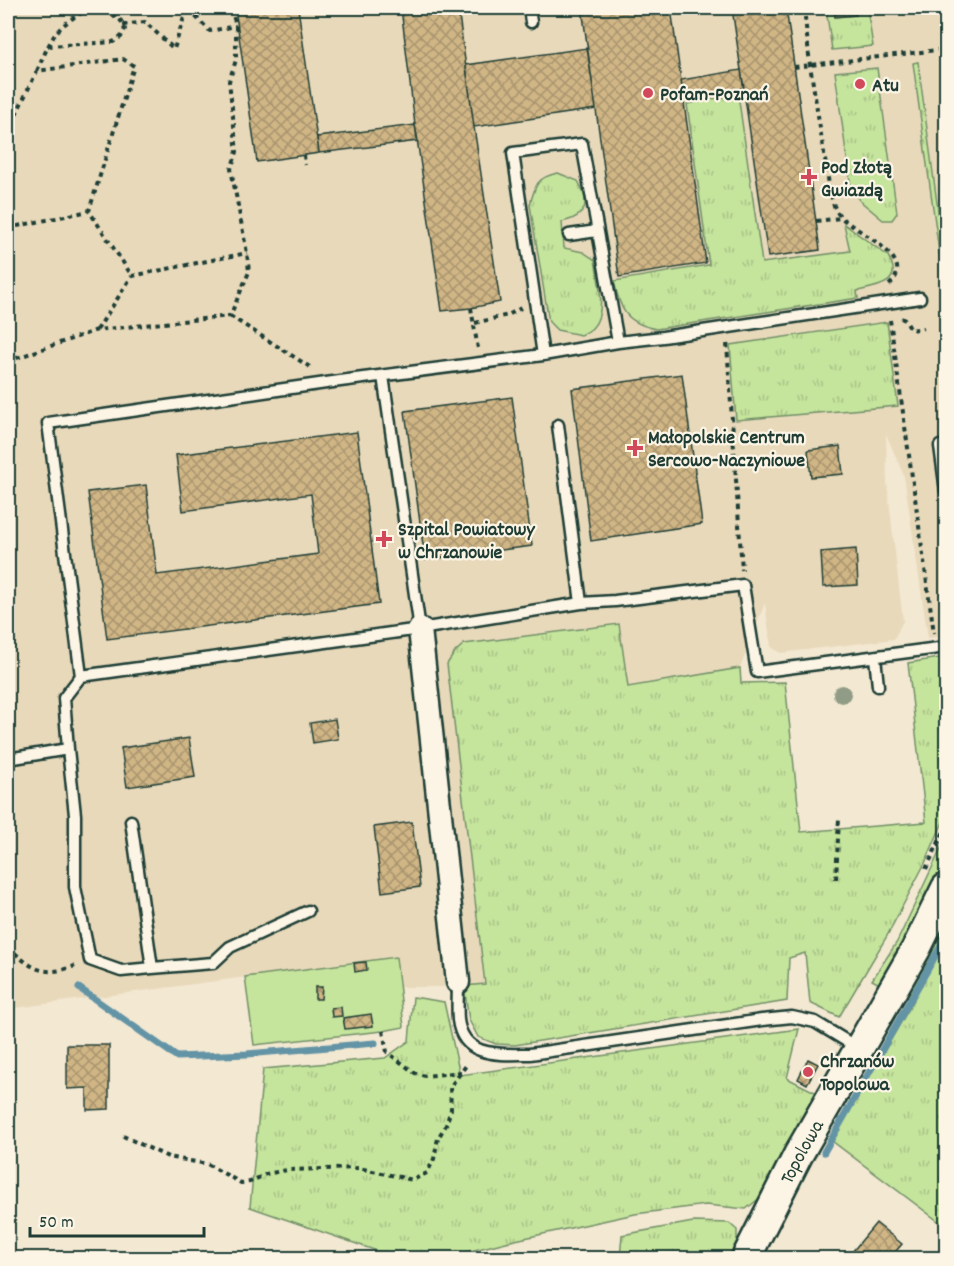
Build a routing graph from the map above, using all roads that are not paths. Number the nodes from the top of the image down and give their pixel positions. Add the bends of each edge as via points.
1 (529, 8) edge
2 (531, 22) dead end
3 (597, 231) junction
4 (569, 235) dead end
5 (920, 298) dead end
6 (618, 342) junction
7 (543, 355) junction
8 (383, 376) junction
9 (558, 425) dead end
10 (940, 446) dead end
11 (946, 491) edge
12 (581, 603) junction
13 (420, 629) junction
14 (941, 648) edge
15 (875, 657) junction
16 (81, 676) junction
17 (878, 686) dead end
18 (68, 749) junction
19 (8, 759) edge
20 (131, 821) dead end
21 (946, 888) edge
22 (308, 911) dead end
23 (152, 968) junction
24 (458, 982) joint
25 (858, 1048) junction
26 (746, 1258) edge

1 - 2 lane
3 - 4 lane
3 - 6 lane
3 - 7 lane via 582,144 513,153
5 - 6 lane
6 - 7 lane
7 - 8 lane
8 - 13 lane
8 - 16 lane via 48,423
9 - 12 lane
10 - 11 lane
12 - 13 lane
12 - 15 lane via 743,585 757,672
13 - 16 lane
13 - 24 street
14 - 15 lane
15 - 17 lane
16 - 18 lane via 64,698
18 - 19 lane
18 - 23 lane via 75,815 75,887 90,960 121,971
20 - 23 lane
21 - 25 street, Topolowa via 916,949
22 - 23 lane via 230,947 213,963
24 - 25 lane via 458,1022 465,1040 478,1050 497,1054 530,1054 792,1017 815,1022
25 - 26 street, Topolowa

